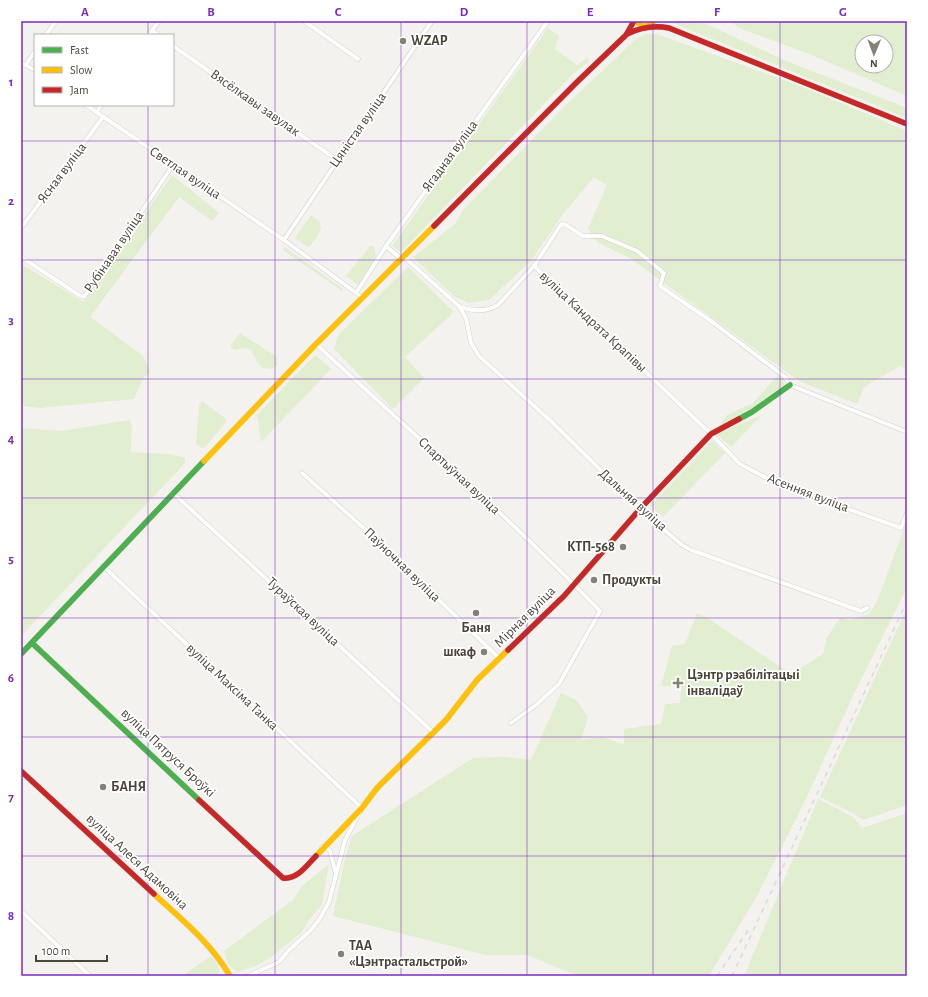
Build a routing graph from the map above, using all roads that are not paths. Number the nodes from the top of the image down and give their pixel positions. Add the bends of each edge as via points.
1 (56, 21) edge
2 (158, 21) edge
3 (304, 21) edge
4 (432, 21) edge
5 (548, 21) edge
6 (654, 21) edge
7 (659, 21) edge
8 (634, 22) edge
9 (648, 27) junction
10 (669, 28) junction
11 (150, 33) edge
12 (47, 34) edge
13 (626, 35) junction
14 (174, 47) edge
15 (34, 52) edge
16 (358, 59) dead end
17 (21, 63) edge
18 (26, 65) junction
19 (34, 69) edge
20 (87, 106) edge
21 (100, 106) edge
22 (96, 112) junction
23 (104, 117) junction
24 (907, 124) edge
25 (337, 160) junction
26 (173, 165) junction
27 (21, 228) edge
28 (284, 240) junction
29 (386, 246) junction
30 (21, 257) edge
31 (402, 258) junction
32 (534, 266) junction
33 (356, 293) junction
34 (362, 298) junction
35 (460, 307) junction
36 (316, 344) junction
37 (790, 385) junction
38 (907, 432) edge
39 (711, 434) junction
40 (302, 473) dead end
41 (173, 493) junction
42 (640, 509) junction
43 (907, 513) edge
44 (103, 566) junction
45 (574, 583) junction
46 (867, 608) dead end
47 (32, 643) junction
48 (21, 654) edge
49 (500, 659) junction
50 (511, 724) dead end
51 (433, 732) junction
52 (21, 771) edge
53 (362, 808) junction
54 (322, 847) junction
55 (336, 876) junction
56 (289, 879) joint
57 (21, 911) edge
58 (90, 976) edge
59 (230, 976) edge
60 (248, 976) edge

1 - 12 street
2 - 11 street
3 - 16 street
4 - 25 street, Цяністая вуліца
5 - 29 street, Ягадная вуліца
6 - 9 street
7 - 10 street
8 - 9 street
8 - 13 street
9 - 10 street
9 - 13 street via 636,29
10 - 24 street
13 - 31 street
14 - 25 street, Вясёлкавы завулак
15 - 18 street
17 - 18 street
18 - 19 street
20 - 22 street, Светлая вуліца
21 - 22 street
22 - 23 street, Светлая вуліца
23 - 26 street, Светлая вуліца
23 - 27 street, Ясная вуліца
25 - 28 street, Цяністая вуліца
26 - 28 street, Светлая вуліца
26 - 30 street, Рубінавая вуліца via 84,297
28 - 33 street, Светлая вуліца
29 - 31 street
29 - 33 street, Ягадная вуліца
31 - 34 street
31 - 35 street
32 - 35 street via 492,309 469,310
32 - 37 street, вуліца Кандрата Крапівы via 562,224 583,236 602,236 637,251 664,273 660,286 715,324 778,372
32 - 39 street, вуліца Кандрата Крапівы
33 - 34 street, Светлая вуліца
34 - 36 street
35 - 42 street, Дальняя вуліца via 466,318 471,343 479,356 553,423
36 - 41 street
36 - 45 street, Спартыўная вуліца
37 - 38 street
37 - 39 street, Мірная вуліца via 752,412
39 - 42 street, Мірная вуліца
39 - 43 street, Асенняя вуліца via 740,464 778,484 901,528
40 - 49 street, Паўночная вуліца via 375,538
41 - 44 street
41 - 51 street, Тураўская вуліца
42 - 45 street, Мірная вуліца
42 - 46 street, Дальняя вуліца via 691,550 861,611
44 - 47 street
44 - 53 street, вуліца Максіма Танка
45 - 49 street, Мірная вуліца
45 - 50 street, Спартыўная вуліца via 600,611 559,684
47 - 48 street
47 - 56 street, вуліца Пятруся Броўкі via 283,878
49 - 51 street, Мірная вуліца via 477,680 452,713
51 - 53 street, Мірная вуліца via 377,788
52 - 59 street, вуліца Алеся Адамовіча via 201,937 220,959
53 - 54 street, Мірная вуліца
53 - 55 street via 345,840
54 - 55 street via 330,851
54 - 56 street, Мірная вуліца via 295,877
55 - 60 street via 329,902 310,931 279,962
57 - 58 street

